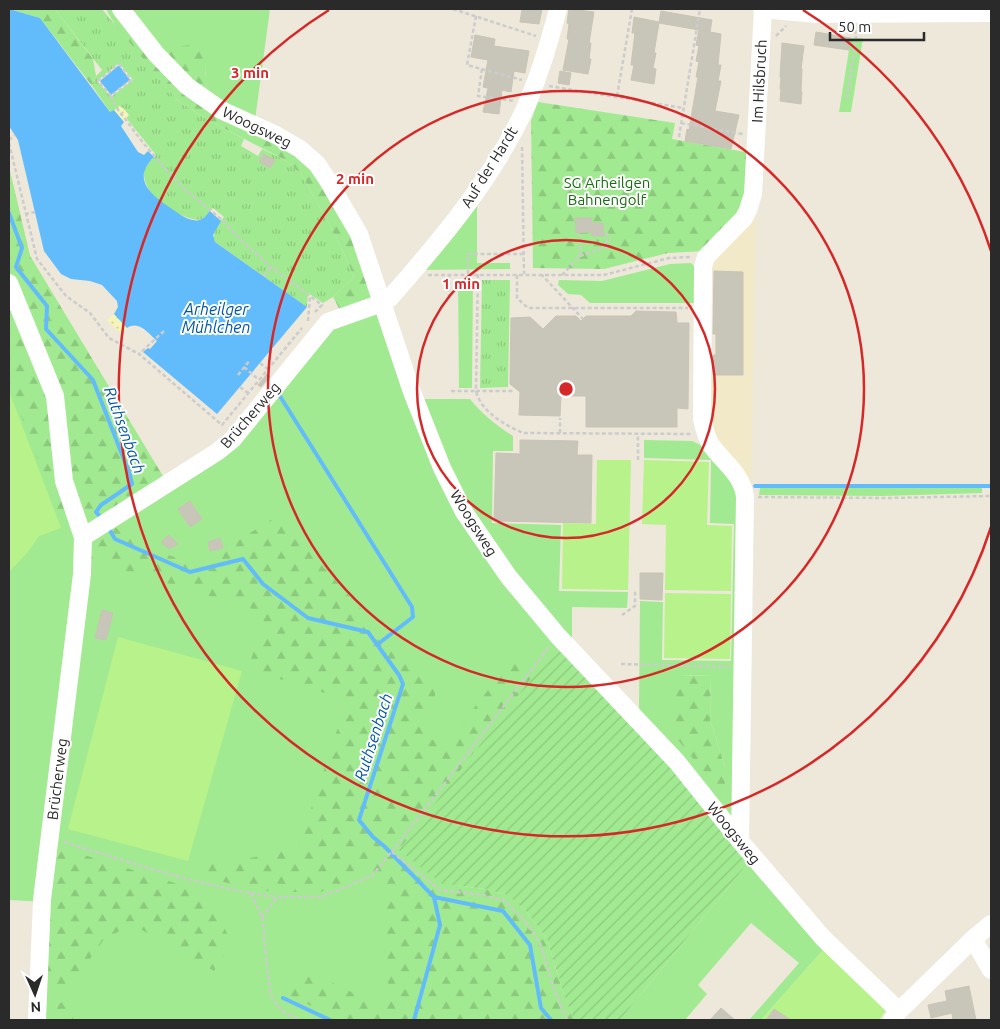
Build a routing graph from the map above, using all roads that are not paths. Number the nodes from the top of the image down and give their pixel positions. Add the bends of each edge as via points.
1 (121, 9) edge
2 (558, 9) edge
3 (763, 9) edge
4 (991, 13) edge
5 (9, 283) edge
6 (382, 303) junction
7 (87, 535) junction
8 (740, 841) junction
9 (991, 924) edge
10 (973, 938) junction
11 (991, 970) edge
12 (895, 1016) edge
13 (37, 1020) edge

1 - 6 street, Woogsweg via 156,54 187,86 221,110 300,149 316,164 358,234
2 - 6 street, Auf der Hardt via 535,84 496,162 439,242
3 - 4 street via 816,14
3 - 8 street, Im Hilsbruch via 754,194 744,218 706,257 703,267 702,419 711,445 739,478 745,497
5 - 7 street, Brücherweg via 55,396 64,481
6 - 7 street, Brücherweg via 328,322 233,439
6 - 8 street, Woogsweg via 412,392 442,468 464,512 508,576 558,636 677,762
7 - 13 street, Brücherweg via 42,900
8 - 12 street, Woogsweg
9 - 10 street
10 - 11 street
10 - 12 street

